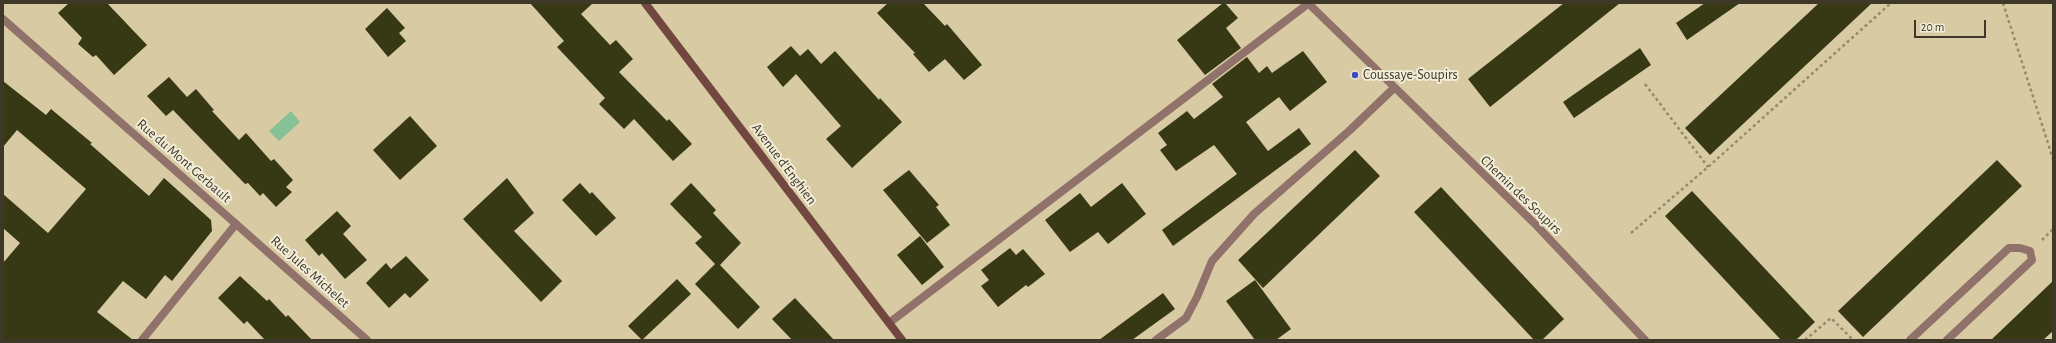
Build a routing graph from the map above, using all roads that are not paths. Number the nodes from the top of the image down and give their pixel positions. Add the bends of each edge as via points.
1 (645, 3) edge
2 (1308, 3) edge
3 (3, 19) edge
4 (1394, 88) junction
5 (236, 224) junction
6 (889, 323) junction
7 (142, 340) edge
8 (367, 340) edge
9 (902, 340) edge
10 (1156, 340) edge
11 (1645, 340) edge
12 (1910, 340) edge
13 (1947, 340) edge

1 - 6 main road, Avenue d'Enghien
2 - 4 street, Chemin des Soupirs
2 - 6 street
3 - 5 street, Rue du Mont Gerbault
4 - 10 street via 1254,214 1212,260 1186,318
4 - 11 street, Chemin des Soupirs via 1536,225
5 - 7 street
5 - 8 street, Rue Jules Michelet
6 - 9 main road, Avenue d'Enghien
12 - 13 street via 2009,248 2030,251 2032,260

